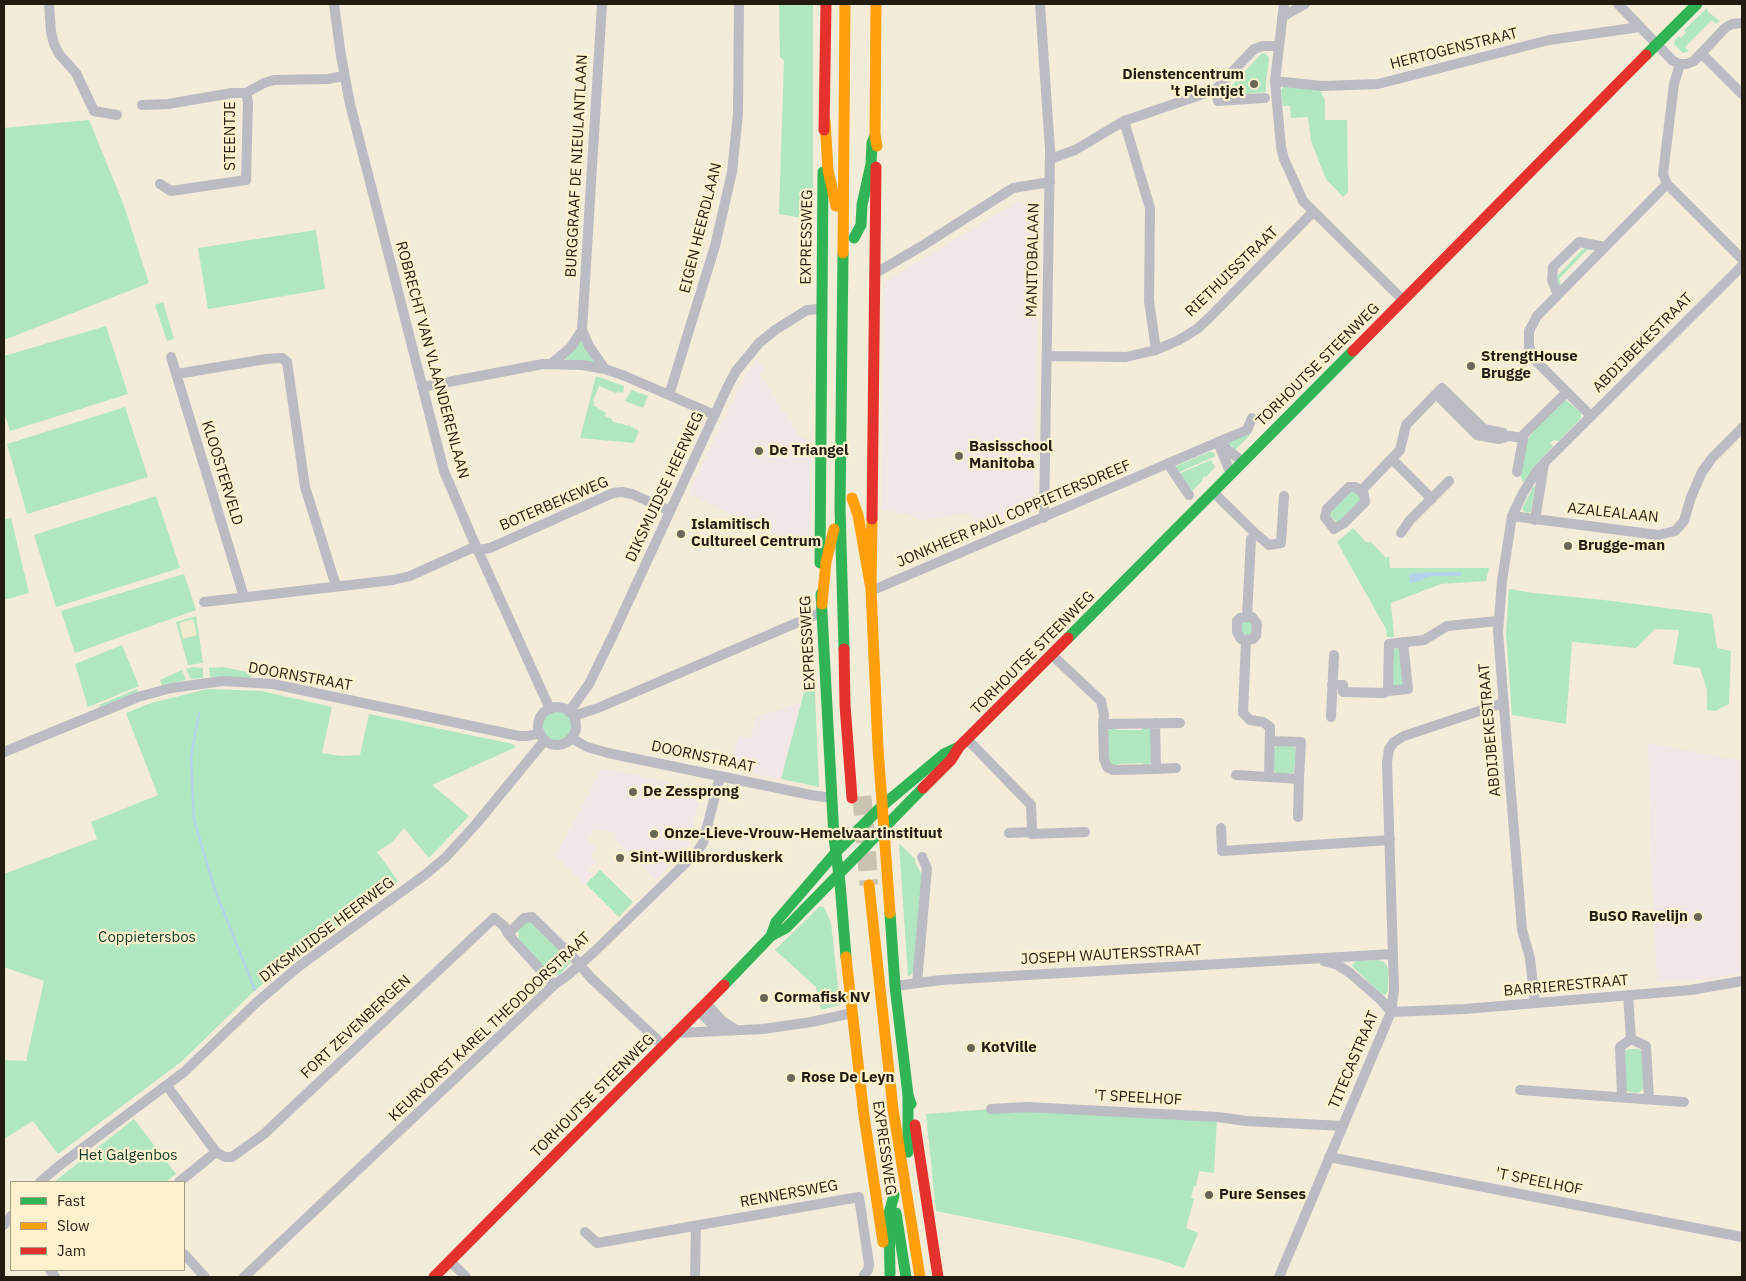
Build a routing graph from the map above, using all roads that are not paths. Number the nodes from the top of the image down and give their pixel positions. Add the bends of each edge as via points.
1 (49, 4) edge
2 (334, 4) edge
3 (602, 4) edge
4 (739, 4) edge
5 (826, 4) edge
6 (846, 4) edge
7 (876, 4) edge
8 (1040, 4) edge
9 (1284, 4) edge
10 (1305, 4) edge
11 (1618, 4) edge
12 (1697, 4) edge
13 (1282, 17) junction
14 (1742, 23) edge
15 (1640, 27) junction
16 (1657, 44) junction
17 (1279, 46) junction
18 (1701, 54) junction
19 (1680, 64) junction
20 (344, 76) junction
21 (1275, 81) junction
22 (1214, 90) junction
23 (246, 93) junction
24 (1742, 94) edge
25 (1265, 98) dead end
26 (142, 105) dead end
27 (856, 115) dead end
28 (117, 116) dead end
29 (825, 121) junction
30 (1124, 121) junction
31 (875, 136) junction
32 (1050, 159) junction
33 (1050, 182) junction
34 (160, 184) dead end
35 (1667, 184) junction
36 (1313, 212) junction
37 (843, 230) junction
38 (854, 238) junction
39 (1605, 247) junction
40 (1742, 260) edge
41 (1742, 266) edge
42 (874, 274) junction
43 (1558, 295) junction
44 (1403, 300) junction
45 (821, 309) junction
46 (582, 330) junction
47 (1156, 350) junction
48 (1047, 356) junction
49 (171, 357) dead end
50 (551, 364) junction
51 (605, 369) junction
52 (177, 374) junction
53 (422, 387) junction
54 (1567, 392) junction
55 (669, 395) junction
56 (715, 415) junction
57 (1591, 416) junction
58 (1252, 418) dead end
59 (1742, 428) edge
60 (1523, 438) junction
61 (852, 440) dead end
62 (1218, 442) junction
63 (1392, 459) junction
64 (1243, 462) junction
65 (1544, 463) junction
66 (1168, 464) junction
67 (1517, 472) dead end
68 (1231, 474) junction
69 (1449, 481) dead end
70 (1360, 491) dead end
71 (1213, 492) junction
72 (1189, 495) dead end
73 (1284, 496) dead end
74 (1432, 499) junction
75 (840, 508) junction
76 (670, 511) junction
77 (1512, 516) junction
78 (1044, 518) junction
79 (1535, 520) junction
80 (1401, 533) dead end
81 (1256, 534) junction
82 (478, 550) junction
83 (336, 586) junction
84 (871, 589) junction
85 (244, 597) junction
86 (204, 602) dead end
87 (822, 608) junction
88 (1498, 621) junction
89 (1404, 642) junction
90 (1052, 655) junction
91 (1334, 655) dead end
92 (1332, 685) junction
93 (1388, 691) junction
94 (1343, 692) junction
95 (856, 697) dead end
96 (1332, 700) junction
97 (1503, 703) junction
98 (550, 709) junction
99 (571, 714) junction
100 (857, 715) dead end
101 (1331, 717) dead end
102 (1155, 723) junction
103 (1180, 723) dead end
104 (1103, 724) junction
105 (542, 736) junction
106 (572, 738) junction
107 (1270, 740) junction
108 (963, 743) junction
109 (4, 752) edge
110 (1176, 768) dead end
111 (1156, 769) junction
112 (720, 776) junction
113 (1236, 776) dead end
114 (1269, 777) junction
115 (1299, 778) junction
116 (831, 798) junction
117 (882, 806) junction
118 (1298, 816) dead end
119 (1221, 828) dead end
120 (883, 829) junction
121 (1029, 832) junction
122 (1086, 832) dead end
123 (1009, 833) dead end
124 (1390, 840) junction
125 (836, 851) junction
126 (922, 857) dead end
127 (839, 874) junction
128 (508, 934) junction
129 (771, 936) junction
130 (863, 936) dead end
131 (1393, 954) junction
132 (1308, 959) junction
133 (580, 965) junction
134 (1742, 981) edge
135 (917, 983) junction
136 (554, 985) junction
137 (895, 986) junction
138 (1628, 995) junction
139 (1535, 1003) junction
140 (702, 1007) junction
141 (1391, 1012) junction
142 (852, 1013) junction
143 (736, 1030) junction
144 (718, 1031) junction
145 (678, 1033) junction
146 (1631, 1039) junction
147 (664, 1046) junction
148 (167, 1086) junction
149 (1520, 1090) dead end
150 (880, 1095) dead end
151 (908, 1095) junction
152 (1622, 1096) junction
153 (1648, 1098) junction
154 (1684, 1102) dead end
155 (991, 1109) dead end
156 (882, 1114) dead end
157 (1343, 1126) junction
158 (216, 1152) junction
159 (1330, 1157) junction
160 (41, 1181) edge
161 (180, 1181) edge
162 (905, 1190) junction
163 (696, 1226) junction
164 (584, 1232) dead end
165 (1742, 1237) edge
166 (185, 1255) edge
167 (450, 1261) junction
168 (864, 1275) dead end
169 (890, 1276) edge
170 (206, 1277) edge
171 (244, 1277) edge
172 (434, 1277) edge
173 (466, 1277) edge
174 (695, 1277) edge
175 (906, 1277) edge
176 (920, 1277) edge
177 (938, 1277) edge
178 (1279, 1277) edge

1 - 28 street via 51,32 59,54 76,73 94,111
2 - 20 street, ROBRECHT VAN VLAANDERENLAAN
3 - 46 street, BURGGRAAF DE NIEULANTLAAN
4 - 55 street, EIGEN HEERDLAAN via 738,114 732,172 715,246
5 - 29 main road, EXPRESSWEG
6 - 37 main road
7 - 31 main road, EXPRESSWEG
8 - 32 street, MANITOBALAAN
9 - 13 street
10 - 13 street
11 - 15 street
12 - 16 main road, TORHOUTSE STEENWEG
13 - 17 street
14 - 18 street via 1729,25
15 - 16 street
15 - 21 street, HERTOGENSTRAAT via 1549,40 1378,84 1322,86
16 - 19 street
16 - 44 main road, TORHOUTSE STEENWEG
17 - 21 street
17 - 22 street via 1254,49
18 - 19 street via 1694,61
18 - 24 street
19 - 35 street via 1674,84 1663,174
20 - 23 street, STEENTJE via 274,80
20 - 53 street, ROBRECHT VAN VLAANDERENLAAN
21 - 36 street via 1282,153 1301,198
22 - 25 street via 1218,101
22 - 30 street
23 - 26 street, STEENTJE
23 - 34 street, STEENTJE via 246,180 171,191
27 - 38 main road
29 - 37 main road via 828,170
29 - 45 main road, EXPRESSWEG
30 - 32 street via 1075,150
30 - 47 street via 1150,208 1149,301
31 - 38 main road via 861,225
31 - 42 main road, EXPRESSWEG
32 - 33 street, MANITOBALAAN
33 - 42 street via 1013,188
33 - 48 street, MANITOBALAAN
35 - 39 street
35 - 40 street
36 - 44 street
36 - 47 street, RIETHUISSTRAAT via 1196,328
37 - 75 main road
38 - 61 main road
39 - 43 street
39 - 43 street via 1579,242 1552,267 1552,280
41 - 57 street, ABDIJBEKESTRAAT
42 - 84 main road, EXPRESSWEG
43 - 54 street via 1537,316 1528,339 1531,354
44 - 64 main road, TORHOUTSE STEENWEG
45 - 56 street, DIKSMUIDSE HEERWEG via 807,310 759,343 736,371
45 - 87 main road, EXPRESSWEG
46 - 50 street via 571,347
46 - 51 street
47 - 48 street, RIETHUISSTRAAT via 1116,357
48 - 78 street, MANITOBALAAN
49 - 52 street, KLOOSTERVELD
50 - 51 street
50 - 53 street
51 - 55 street
52 - 83 street via 266,359 282,358 287,362 305,487
52 - 85 street, KLOOSTERVELD
53 - 82 street, ROBRECHT VAN VLAANDERENLAAN via 444,471
54 - 57 street
54 - 60 street
55 - 56 street
56 - 76 street, DIKSMUIDSE HEERWEG
57 - 65 street, ABDIJBEKESTRAAT
58 - 62 street, JONKHEER PAUL COPPIETERSDREEF via 1247,430
59 - 79 street, AZALEALAAN via 1702,472 1684,521 1675,531 1658,535
60 - 63 street via 1508,436 1499,439 1477,435 1436,394 1406,425 1400,450
60 - 67 street
62 - 64 street
62 - 66 street, JONKHEER PAUL COPPIETERSDREEF
62 - 68 street
63 - 70 street
63 - 74 street
64 - 68 main road, TORHOUTSE STEENWEG
65 - 77 street, ABDIJBEKESTRAAT
65 - 79 street
66 - 72 street
66 - 78 street, JONKHEER PAUL COPPIETERSDREEF
68 - 71 main road, TORHOUTSE STEENWEG
69 - 74 street
71 - 81 street
71 - 90 main road, TORHOUTSE STEENWEG
73 - 81 street via 1281,543 1264,542
74 - 80 street
75 - 87 main road via 826,562
75 - 100 main road via 845,705 856,797
76 - 82 street, BOTERBEKEWEG via 632,494 613,493 490,548
76 - 99 street, DIKSMUIDSE HEERWEG via 589,684
77 - 79 street, AZALEALAAN
77 - 88 street, ABDIJBEKESTRAAT
78 - 84 street, JONKHEER PAUL COPPIETERSDREEF
81 - 107 street via 1251,539 1247,617 1240,618 1236,632 1240,639 1246,640 1243,712 1250,720 1267,723
82 - 83 street, BOTERBEKEWEG via 472,548 410,576
82 - 98 street, ROBRECHT VAN VLAANDERENLAAN
83 - 85 street, BOTERBEKEWEG
84 - 95 main road via 852,493
84 - 117 main road, EXPRESSWEG
85 - 86 street, BOTERBEKEWEG
87 - 99 street via 598,708
87 - 116 main road, EXPRESSWEG
88 - 89 street via 1447,626 1424,640
88 - 97 street, ABDIJBEKESTRAAT
89 - 93 street via 1389,644
89 - 93 street via 1408,690
90 - 104 street via 1101,701
90 - 108 main road, TORHOUTSE STEENWEG
91 - 92 street
92 - 94 street via 1343,685
92 - 96 street
93 - 94 street
94 - 96 street via 1343,700
96 - 101 street
97 - 124 street, TITECASTRAAT via 1404,736 1391,745 1387,762
97 - 139 street, ABDIJBEKESTRAAT via 1522,930 1530,958
98 - 99 street via 561,708
98 - 105 street, DIKSMUIDSE HEERWEG via 539,721
99 - 106 street via 576,727
102 - 103 street
102 - 104 street
102 - 111 street
104 - 111 street via 1107,767 1114,770
105 - 106 street via 550,743 562,744
105 - 109 street, DOORNSTRAAT via 519,736 273,684 223,681 178,686 145,695
105 - 148 street, DIKSMUIDSE HEERWEG via 476,824 446,857 286,976
106 - 112 street, DOORNSTRAAT via 602,751
107 - 114 street
107 - 115 street via 1301,742
108 - 117 main road, TORHOUTSE STEENWEG via 944,754
108 - 120 main road, TORHOUTSE STEENWEG via 951,760
108 - 121 street via 1031,805 1032,827
110 - 111 street
112 - 116 street, DOORNSTRAAT
112 - 133 street, KEURVORST KAREL THEODOORSTRAAT via 701,848
113 - 114 street
114 - 115 street
115 - 118 street
116 - 125 main road, EXPRESSWEG
117 - 120 main road, EXPRESSWEG
117 - 125 main road, TORHOUTSE STEENWEG
119 - 124 street via 1222,850
120 - 127 main road, TORHOUTSE STEENWEG
120 - 137 main road, EXPRESSWEG
121 - 122 street
121 - 123 street
124 - 131 street, TITECASTRAAT
125 - 127 main road, EXPRESSWEG
125 - 129 main road, TORHOUTSE STEENWEG via 776,922
126 - 135 street via 927,868
127 - 129 main road, TORHOUTSE STEENWEG via 786,928
127 - 142 main road, EXPRESSWEG
128 - 133 street via 524,918 532,917
128 - 136 street, FORT ZEVENBERGEN
128 - 158 street, FORT ZEVENBERGEN via 494,918 264,1134 232,1157
129 - 140 main road, TORHOUTSE STEENWEG
130 - 162 main road, EXPRESSWEG via 864,886
131 - 132 street, JOSEPH WAUTERSSTRAAT
131 - 141 street, TITECASTRAAT
132 - 135 street, JOSEPH WAUTERSSTRAAT
132 - 141 street, JOSEPH WAUTERSSTRAAT via 1346,969
133 - 136 street, KEURVORST KAREL THEODOORSTRAAT
133 - 147 street
134 - 138 street, BARRIERESTRAAT via 1698,989
135 - 137 street, JOSEPH WAUTERSSTRAAT
136 - 171 street, KEURVORST KAREL THEODOORSTRAAT
137 - 151 main road, EXPRESSWEG
138 - 139 street, BARRIERESTRAAT
138 - 146 street
139 - 141 street, BARRIERESTRAAT
140 - 143 street
140 - 144 street
140 - 145 main road, TORHOUTSE STEENWEG
141 - 157 street, TITECASTRAAT
142 - 143 street via 811,1022
142 - 169 main road, EXPRESSWEG via 867,1135
143 - 144 street
144 - 145 street
145 - 147 main road, TORHOUTSE STEENWEG
146 - 152 street via 1620,1047
146 - 153 street via 1646,1046
147 - 167 main road, TORHOUTSE STEENWEG
148 - 158 street
148 - 160 street, DIKSMUIDSE HEERWEG
149 - 152 street
150 - 156 main road, EXPRESSWEG
151 - 162 main road via 910,1172
151 - 177 main road, EXPRESSWEG
152 - 153 street
153 - 154 street
155 - 157 street, 'T SPEELHOF via 1027,1107
157 - 159 street, TITECASTRAAT
158 - 161 street
159 - 165 street, 'T SPEELHOF
159 - 178 street, TITECASTRAAT
162 - 176 main road, EXPRESSWEG
163 - 164 street via 597,1243
163 - 168 street, RENNERSWEG via 859,1197 869,1264
163 - 174 street
166 - 170 street
167 - 172 main road, TORHOUTSE STEENWEG
167 - 173 street
169 - 175 main road, EXPRESSWEG via 889,1214 893,1190

